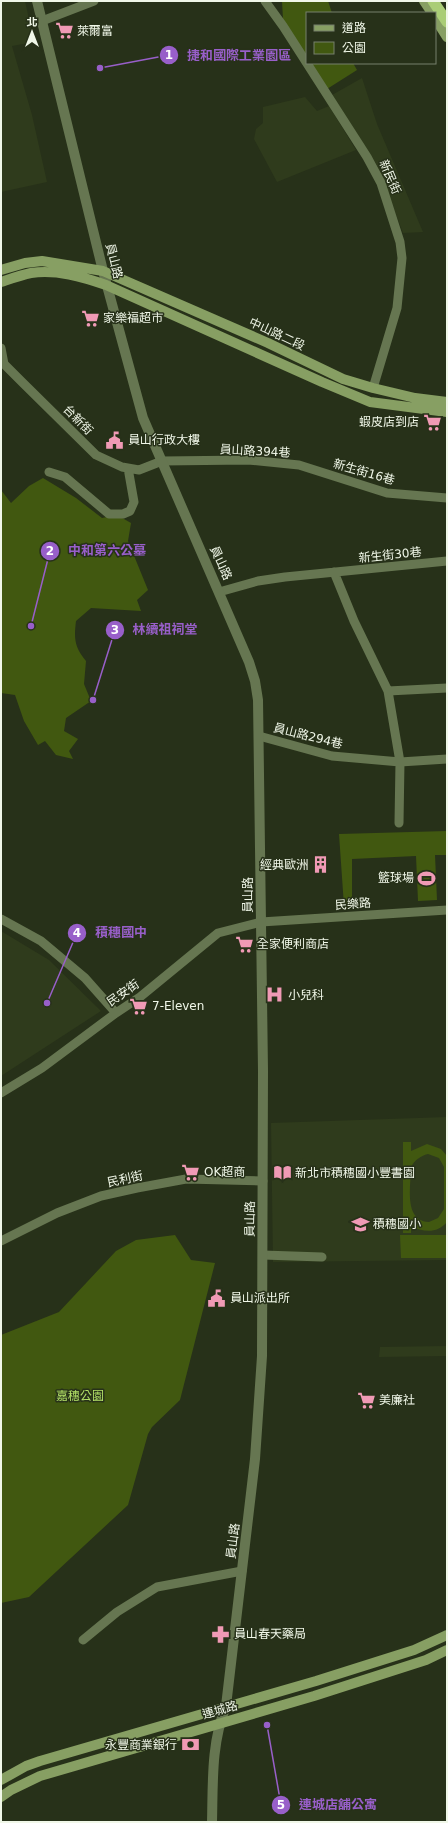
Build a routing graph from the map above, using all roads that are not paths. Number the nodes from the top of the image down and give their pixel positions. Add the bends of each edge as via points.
1 (37, 1) edge
2 (94, 1) edge
3 (265, 1) edge
4 (424, 1) edge
5 (434, 1) edge
6 (442, 1) edge
7 (447, 8) edge
8 (431, 12) edge
9 (436, 20) edge
10 (42, 21) junction
11 (447, 22) edge
12 (447, 37) edge
13 (306, 61) edge
14 (308, 64) edge
15 (1, 270) edge
16 (102, 271) junction
17 (1, 282) edge
18 (106, 285) junction
19 (1, 348) edge
20 (372, 388) junction
21 (447, 402) edge
22 (447, 412) edge
23 (162, 461) junction
24 (298, 465) joint
25 (128, 468) junction
26 (49, 472) dead end
27 (447, 498) edge
28 (447, 561) edge
29 (334, 572) junction
30 (219, 592) junction
31 (447, 688) edge
32 (388, 691) junction
33 (259, 736) junction
34 (447, 759) edge
35 (400, 762) junction
36 (399, 823) dead end
37 (447, 910) edge
38 (1, 919) edge
39 (261, 922) junction
40 (116, 1013) junction
41 (1, 1093) edge
42 (263, 1181) junction
43 (1, 1241) edge
44 (263, 1255) junction
45 (322, 1257) dead end
46 (242, 1571) junction
47 (447, 1635) edge
48 (83, 1640) dead end
49 (447, 1650) edge
50 (226, 1706) junction
51 (219, 1724) junction
52 (1, 1780) edge
53 (1, 1797) edge
54 (212, 1822) edge

1 - 10 street, 員山路
2 - 10 street
3 - 13 street, 新民街
4 - 8 main road
5 - 11 highway
6 - 7 highway
9 - 12 main road
10 - 16 street, 員山路
14 - 20 street, 新民街 via 368,157 381,183 400,242 402,258 397,308
15 - 16 main road, 中山路二段 via 42,261
16 - 18 street, 員山路
16 - 20 main road, 中山路二段 via 268,343 343,379
17 - 18 main road, 中山路二段 via 30,273 51,272
18 - 22 main road, 中山路二段 via 370,402
18 - 23 street, 員山路 via 143,418
19 - 25 street, 台新街 via 4,364 96,455
20 - 21 main road, 中山路二段
23 - 24 street, 員山路394巷 via 248,460
23 - 25 street, 台新街 via 139,470
23 - 30 street, 員山路
24 - 27 street, 新生街16巷 via 387,493
25 - 26 street via 134,502 130,512 123,514 109,514 65,477
28 - 29 street, 新生街30巷
29 - 30 street, 新生街30巷 via 258,581
29 - 32 street via 354,621
30 - 33 street, 員山路 via 255,681
31 - 32 street
32 - 35 street
33 - 35 street, 員山路294巷 via 332,756
33 - 39 street, 員山路
34 - 35 street, 員山路294巷
35 - 36 street
37 - 39 street, 民樂路
38 - 40 street via 41,941 85,978
39 - 40 street, 民安街 via 218,933 150,990
39 - 42 street, 員山路
40 - 41 street, 民安街 via 42,1068
42 - 43 street, 民利街 via 186,1179 101,1196 57,1213
42 - 44 street, 員山路
44 - 45 street
44 - 46 street, 員山路 via 262,1356 256,1459
46 - 48 street via 157,1587 117,1612
46 - 50 street, 員山路
47 - 50 main road, 連城路 via 414,1650
49 - 51 main road, 連城路 via 426,1660
50 - 51 street, 員山路
50 - 52 main road, 連城路 via 40,1761
51 - 53 main road, 連城路 via 40,1776
51 - 54 street, 員山路 via 213,1773

